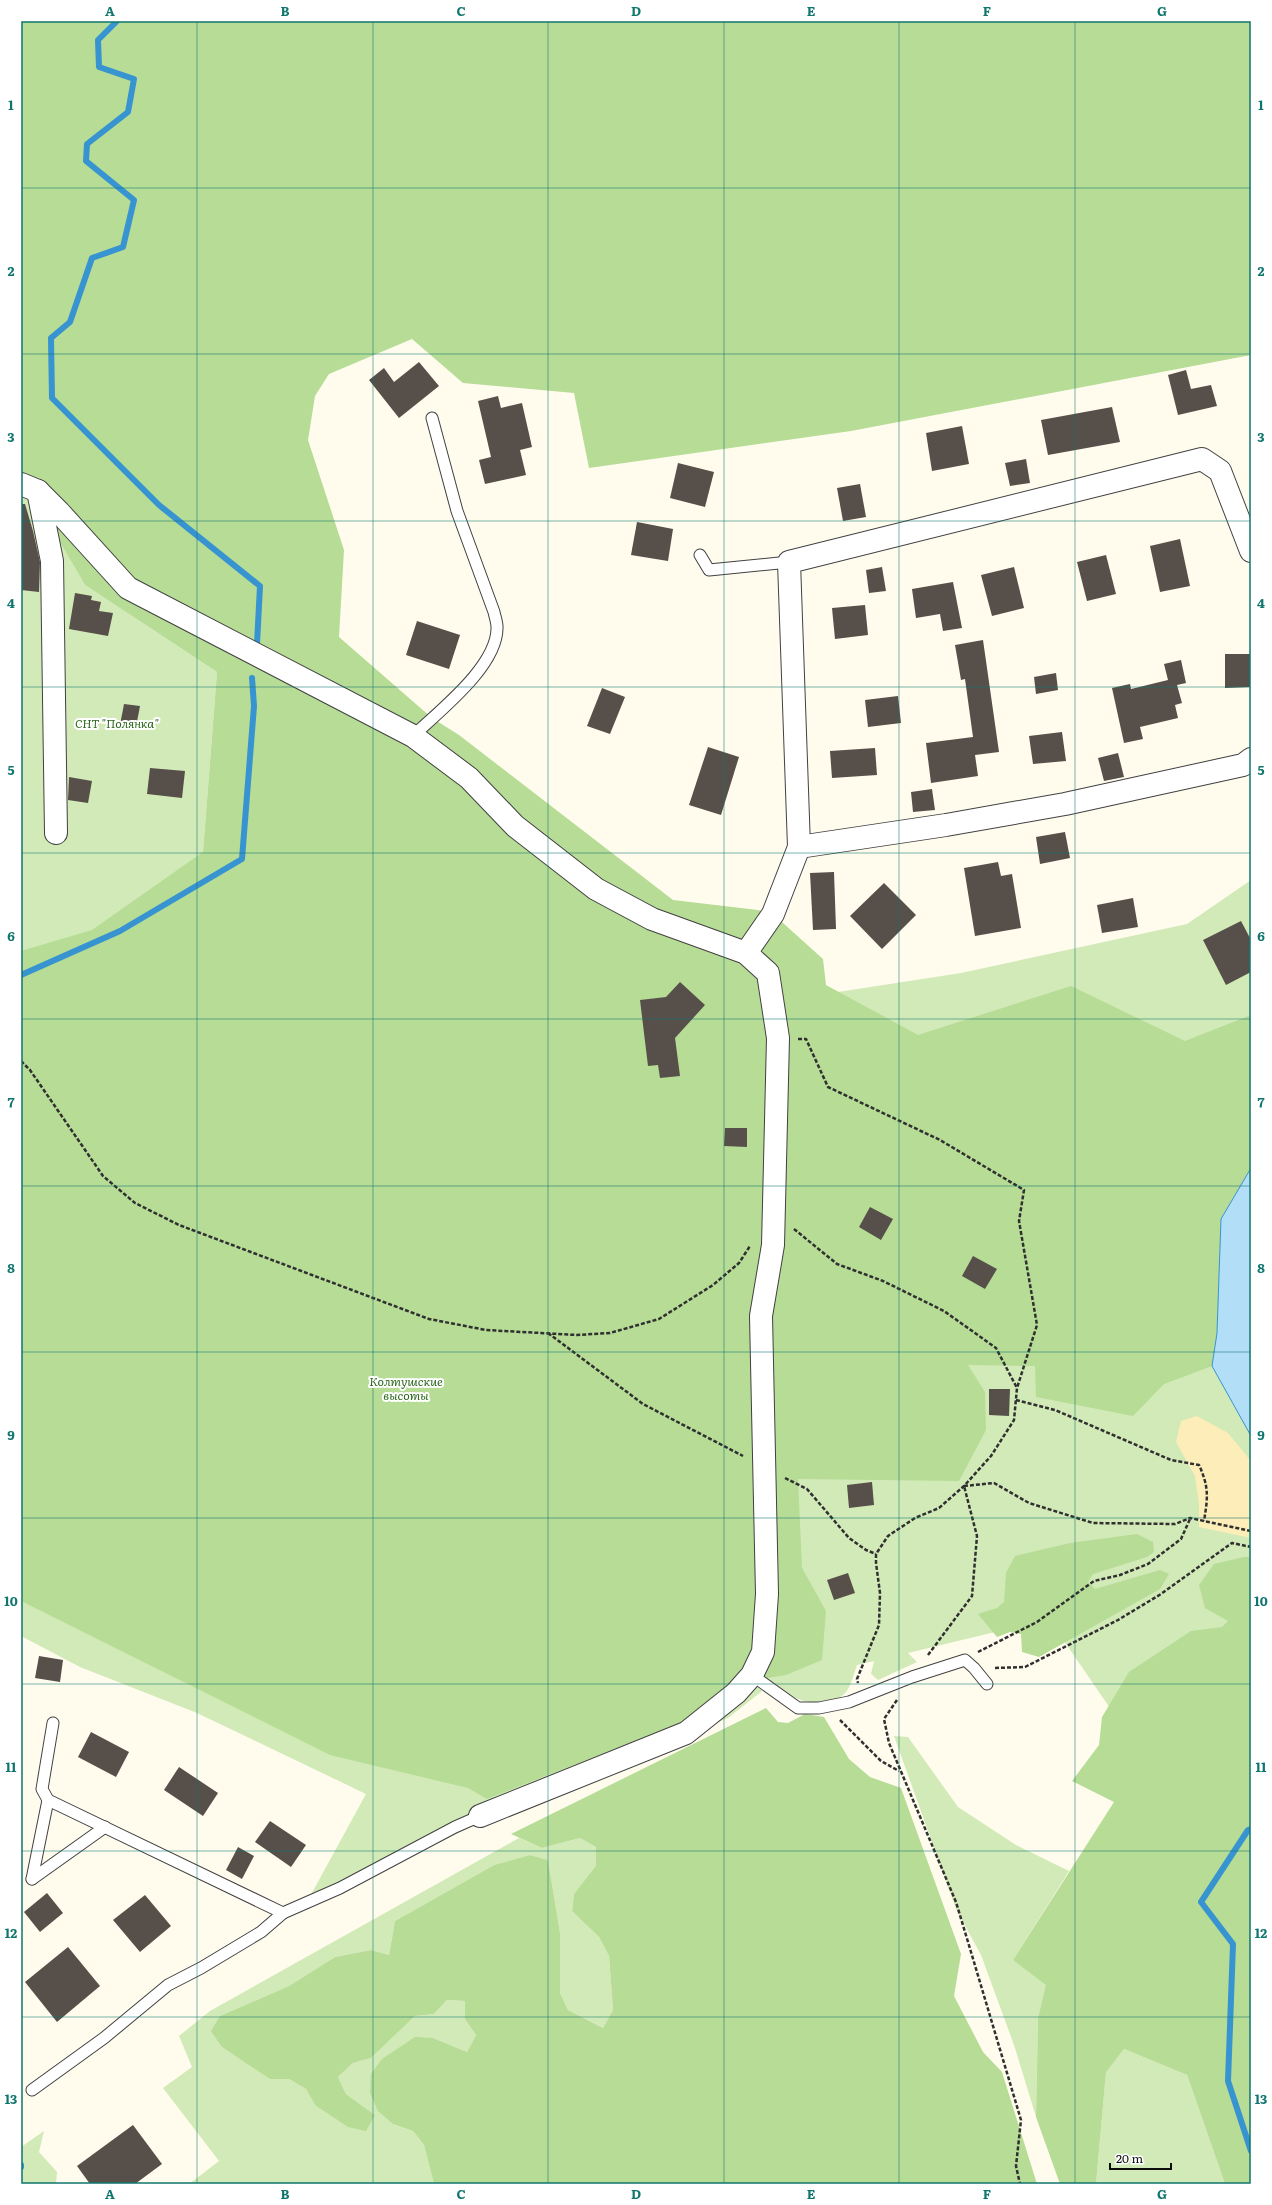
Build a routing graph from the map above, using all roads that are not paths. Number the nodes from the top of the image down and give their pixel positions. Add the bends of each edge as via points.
1 (432, 418) dead end
2 (29, 487) edge
3 (1251, 551) edge
4 (700, 555) dead end
5 (789, 562) junction
6 (412, 736) junction
7 (1251, 759) edge
8 (56, 833) dead end
9 (798, 847) junction
10 (746, 954) junction
11 (752, 1676) junction
12 (987, 1684) dead end
13 (53, 1722) dead end
14 (48, 1800) junction
15 (480, 1816) joint
16 (104, 1827) junction
17 (283, 1913) junction
18 (32, 2090) dead end

1 - 6 lane via 457,510 494,612 497,628 491,651 478,674
2 - 6 street via 59,512 128,588
2 - 8 street via 52,561
3 - 5 street via 1220,471 1202,459
4 - 5 lane via 709,570
5 - 9 street
6 - 10 street via 469,778 515,826 596,889 652,919
7 - 9 street via 1243,765 1065,804
9 - 10 street via 773,914
10 - 11 street via 768,973 778,1038 772,1244 761,1316 767,1594 763,1652
11 - 12 lane via 798,1708 827,1706 860,1697 965,1660
11 - 15 street via 736,1693 686,1733
13 - 14 lane via 42,1789
14 - 16 lane
14 - 16 lane via 32,1879
15 - 17 lane via 340,1888
16 - 17 lane
17 - 18 lane via 261,1932 168,1985 104,2038

